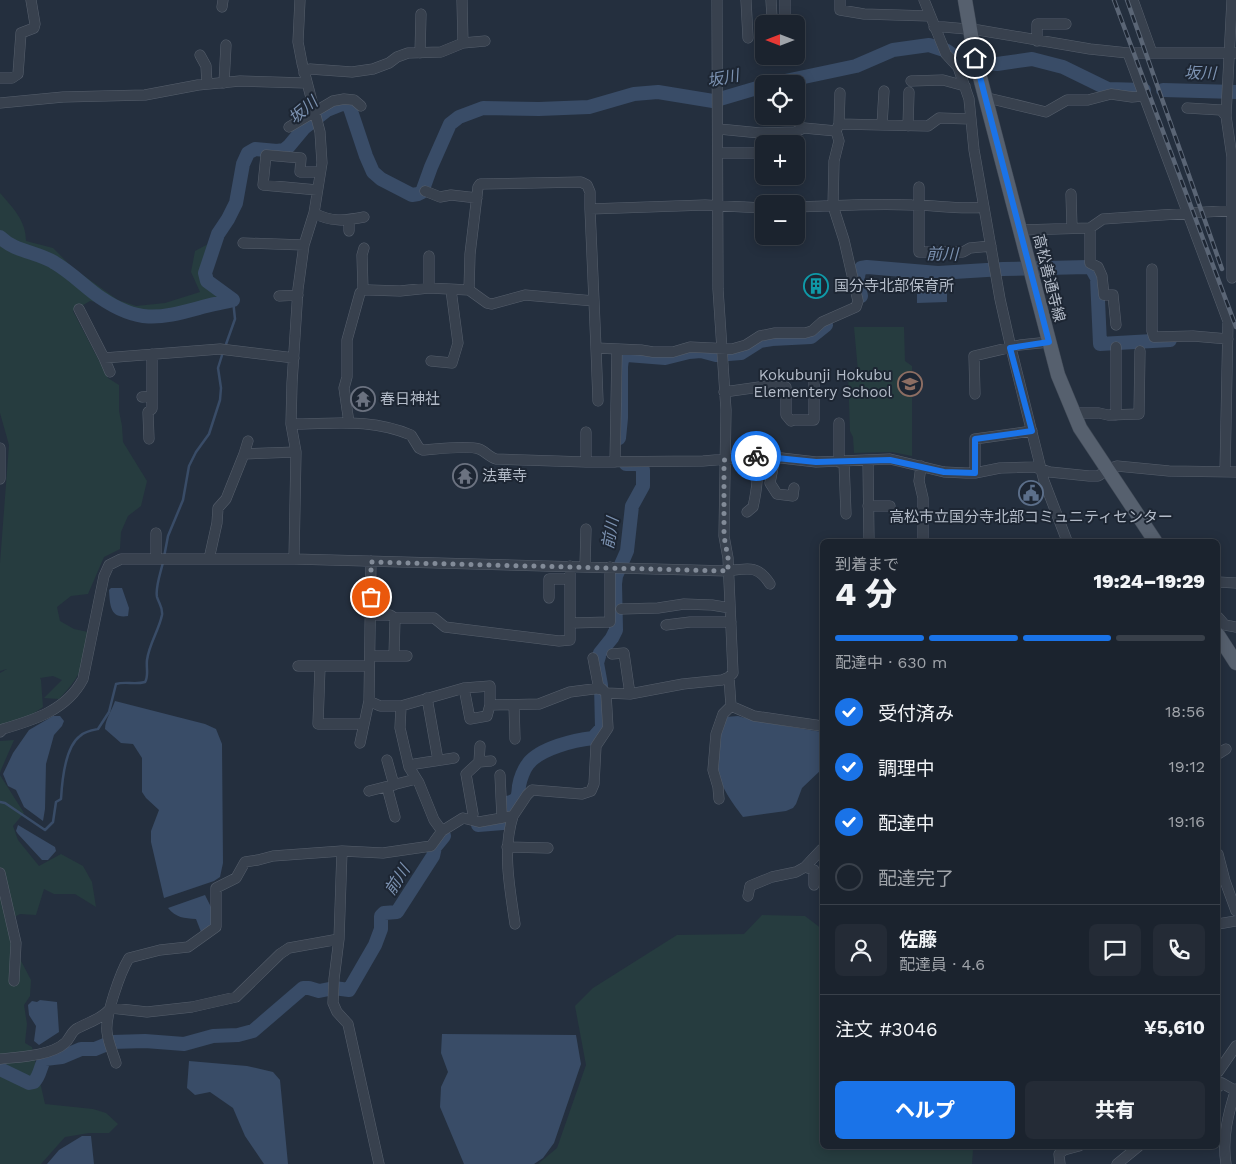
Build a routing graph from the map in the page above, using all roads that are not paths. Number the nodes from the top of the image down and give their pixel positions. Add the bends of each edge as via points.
1 (31, 0) edge
2 (300, 0) edge
3 (462, 0) edge
4 (717, 0) edge
5 (746, 0) edge
6 (771, 0) edge
7 (784, 0) edge
8 (840, 0) edge
9 (924, 0) edge
10 (965, 0) edge
11 (1133, 0) edge
12 (1232, 0) edge
13 (421, 14) dead end
14 (772, 15) edge
15 (785, 15) edge
16 (929, 16) junction
17 (1066, 24) dead end
18 (934, 28) junction
19 (969, 30) junction
20 (748, 38) dead end
21 (484, 41) dead end
22 (1037, 41) junction
23 (463, 44) junction
24 (226, 45) dead end
25 (1128, 52) junction
26 (1152, 52) junction
27 (420, 53) junction
28 (1232, 53) edge
29 (200, 55) dead end
30 (0, 78) edge
31 (305, 78) junction
32 (224, 82) junction
33 (207, 84) junction
34 (965, 86) junction
35 (884, 91) dead end
36 (840, 93) dead end
37 (1230, 95) edge
38 (1143, 96) junction
39 (986, 101) junction
40 (0, 103) edge
41 (361, 106) dead end
42 (1186, 108) dead end
43 (1226, 116) junction
44 (316, 118) junction
45 (970, 119) junction
46 (882, 125) junction
47 (908, 126) junction
48 (289, 127) dead end
49 (838, 127) junction
50 (718, 129) junction
51 (718, 153) junction
52 (755, 153) edge
53 (320, 172) junction
54 (919, 187) dead end
55 (317, 190) junction
56 (426, 191) dead end
57 (1071, 194) dead end
58 (477, 198) junction
59 (918, 205) junction
60 (718, 206) junction
61 (833, 206) junction
62 (805, 207) edge
63 (984, 207) junction
64 (755, 208) edge
65 (590, 209) junction
66 (1234, 210) edge
67 (314, 213) junction
68 (1188, 214) junction
69 (364, 217) dead end
70 (1072, 228) junction
71 (1090, 228) junction
72 (1020, 230) junction
73 (242, 242) dead end
74 (304, 245) junction
75 (991, 246) junction
76 (364, 248) dead end
77 (429, 256) dead end
78 (1152, 269) dead end
79 (1232, 278) dead end
80 (429, 288) junction
81 (363, 290) junction
82 (450, 290) junction
83 (469, 290) junction
84 (298, 295) junction
85 (279, 296) dead end
86 (594, 301) junction
87 (79, 309) dead end
88 (1116, 325) dead end
89 (1228, 339) junction
90 (1049, 342) junction
91 (1116, 347) dead end
92 (596, 348) junction
93 (721, 348) junction
94 (1010, 348) junction
95 (618, 349) junction
96 (1140, 351) dead end
97 (152, 354) junction
98 (104, 358) junction
99 (294, 358) junction
100 (431, 361) dead end
101 (110, 372) dead end
102 (814, 378) dead end
103 (724, 392) junction
104 (975, 394) dead end
105 (598, 401) dead end
106 (1073, 413) junction
107 (1116, 415) junction
108 (839, 422) dead end
109 (349, 423) junction
110 (291, 424) junction
111 (1032, 431) junction
112 (586, 432) dead end
113 (149, 439) dead end
114 (248, 441) dead end
115 (0, 448) edge
116 (296, 452) junction
117 (244, 454) junction
118 (755, 456) junction
119 (774, 457) junction
120 (724, 460) junction
121 (868, 461) junction
122 (586, 462) junction
123 (615, 462) junction
124 (842, 462) junction
125 (921, 466) junction
126 (1042, 470) junction
127 (1107, 470) junction
128 (1225, 472) junction
129 (1236, 472) edge
130 (975, 473) junction
131 (0, 479) edge
132 (794, 488) dead end
133 (868, 506) junction
134 (890, 506) dead end
135 (747, 512) dead end
136 (846, 514) dead end
137 (586, 529) dead end
138 (156, 533) dead end
139 (868, 539) edge
140 (923, 539) edge
141 (1066, 539) edge
142 (1154, 539) edge
143 (160, 558) junction
144 (209, 559) junction
145 (294, 559) junction
146 (371, 562) junction
147 (570, 566) junction
148 (585, 566) junction
149 (619, 567) junction
150 (728, 571) junction
151 (570, 579) junction
152 (1220, 582) edge
153 (1236, 582) edge
154 (770, 584) dead end
155 (549, 598) dead end
156 (730, 608) junction
157 (621, 609) dead end
158 (370, 615) junction
159 (395, 618) junction
160 (1220, 619) edge
161 (730, 622) junction
162 (571, 623) junction
163 (666, 624) dead end
164 (1236, 627) edge
165 (1224, 645) edge
166 (612, 654) dead end
167 (394, 656) junction
168 (407, 656) dead end
169 (592, 658) dead end
170 (370, 661) junction
171 (1236, 663) edge
172 (298, 666) dead end
173 (320, 667) junction
174 (729, 678) junction
175 (464, 688) junction
176 (603, 691) junction
177 (630, 694) junction
178 (427, 698) junction
179 (369, 701) junction
180 (490, 705) junction
181 (514, 705) junction
182 (401, 706) junction
183 (731, 706) junction
184 (364, 724) junction
185 (820, 726) edge
186 (0, 732) edge
187 (515, 739) dead end
188 (360, 743) dead end
189 (480, 746) dead end
190 (454, 758) dead end
191 (387, 760) dead end
192 (438, 760) junction
193 (491, 761) dead end
194 (479, 762) junction
195 (409, 767) junction
196 (500, 776) dead end
197 (416, 779) junction
198 (390, 786) junction
199 (369, 792) dead end
200 (719, 799) dead end
201 (513, 816) junction
202 (395, 817) dead end
203 (502, 818) junction
204 (470, 819) junction
205 (442, 831) junction
206 (508, 847) junction
207 (548, 849) dead end
208 (342, 851) junction
209 (820, 851) edge
210 (1220, 862) edge
211 (805, 867) junction
212 (0, 873) edge
213 (814, 885) dead end
214 (748, 896) dead end
215 (1236, 911) edge
216 (1236, 921) edge
217 (515, 924) dead end
218 (1220, 924) edge
219 (339, 939) junction
220 (14, 981) dead end
221 (111, 1008) junction
222 (1236, 1046) edge
223 (0, 1059) edge
224 (116, 1063) dead end
225 (1220, 1069) edge
226 (1220, 1085) edge
227 (1236, 1090) edge
228 (1068, 1149) edge
229 (1135, 1149) edge
230 (379, 1164) edge
231 (1060, 1164) edge
232 (1117, 1164) edge
233 (1226, 1164) edge

1 - 30 street via 36,24 21,33 18,74 12,78
2 - 31 street via 298,42
3 - 23 street
4 - 50 street
5 - 20 street
6 - 14 street
7 - 15 street
8 - 16 street via 840,10
9 - 16 street
10 - 19 main road, 高松善通寺線
11 - 26 street
12 - 28 street
13 - 27 street
16 - 18 street
17 - 22 street via 1037,24
18 - 19 street
18 - 34 street via 958,67
19 - 22 street
19 - 39 main road, 高松善通寺線
21 - 23 street
22 - 25 street
23 - 27 street via 441,52
24 - 32 street
25 - 26 street
25 - 38 street
26 - 28 street
27 - 31 street via 397,57 373,70 310,69
28 - 37 street
29 - 33 street via 206,66
31 - 32 street
31 - 44 street
32 - 33 street
33 - 40 street via 145,95 63,97
34 - 45 street
34 - 47 street via 943,80 910,87
35 - 46 street
36 - 49 street
37 - 43 street
38 - 39 street via 1111,94 1088,100 1067,100 1046,112 992,99
38 - 68 street
39 - 72 main road, 高松善通寺線
41 - 44 street via 354,100 333,101 322,107
42 - 43 street via 1221,110
43 - 66 street via 1232,157
44 - 48 street via 304,117
44 - 53 street via 321,147
45 - 47 street via 939,118 928,126
45 - 63 street
46 - 47 street
46 - 49 street
49 - 50 street via 760,133
49 - 61 street
50 - 51 street
51 - 52 street
51 - 60 street
53 - 55 street
53 - 55 street via 300,172 301,158 266,155 263,185
54 - 59 street
55 - 67 street
56 - 58 street via 440,197
57 - 70 street
58 - 65 street via 480,184 573,181 587,185
58 - 83 street
59 - 61 street
59 - 63 street
59 - 75 street via 918,252 964,252 970,248
60 - 64 street
60 - 65 street
60 - 93 street
61 - 62 street
61 - 93 street via 844,240 858,301 856,306 806,333 775,333 760,336 746,346
63 - 75 street
65 - 86 street
66 - 68 street
66 - 79 street
67 - 69 street via 349,226
67 - 74 street
68 - 71 street via 1103,219
68 - 89 street via 1228,321
70 - 71 street
70 - 72 street
71 - 88 street via 1090,263 1098,267 1102,276 1104,295 1113,295
72 - 90 main road, 高松善通寺線
73 - 74 street
74 - 84 street
75 - 94 street
76 - 81 street
77 - 80 street
78 - 89 street via 1154,337
80 - 81 street
80 - 82 street
81 - 109 street via 346,340 347,377 344,388
82 - 83 street
82 - 100 street via 458,343 456,352 452,363
83 - 86 street via 492,304 525,295
84 - 85 street
84 - 99 street
86 - 92 street
87 - 98 street
89 - 128 street
90 - 94 street
90 - 106 main road, 高松善通寺線
91 - 107 street
92 - 95 street
92 - 105 street
93 - 95 street via 690,346 673,352
93 - 103 street
94 - 104 street via 974,356
94 - 111 street
95 - 123 street
96 - 107 street via 1139,414
97 - 98 street
97 - 99 street via 220,349
97 - 113 street via 147,397 152,409 148,412
98 - 101 street
99 - 110 street
102 - 103 street via 814,420 791,422 786,415 786,387 767,386
103 - 120 street
106 - 107 street
106 - 127 main road, 高松善通寺線
108 - 124 street
109 - 110 street
109 - 122 street via 376,424 403,431 411,435 423,450 472,448 496,459
110 - 116 street
111 - 126 street
111 - 130 street via 975,439
112 - 122 street
114 - 117 street
115 - 131 street
116 - 117 street
116 - 145 street
117 - 144 street via 226,499 218,508
118 - 119 street
118 - 120 street
118 - 135 street via 758,486 753,507
119 - 124 street
119 - 132 street via 770,484 777,494 793,496
120 - 123 street
120 - 150 street via 724,536
121 - 124 street
121 - 125 street via 890,460
121 - 133 street
122 - 123 street
124 - 136 street
125 - 130 street via 944,472
125 - 140 street
126 - 127 street via 1098,476
126 - 130 street via 1016,467
126 - 141 street
127 - 128 street via 1117,466
127 - 142 main road, 高松善通寺線
128 - 129 street
133 - 134 street
133 - 139 street
137 - 148 street
138 - 143 street
143 - 144 street
143 - 186 street via 121,559 109,565 79,686 67,701 47,713
144 - 145 street
145 - 146 street
146 - 147 street
146 - 158 street
147 - 148 street
147 - 151 street
148 - 149 street
149 - 150 street
149 - 162 street via 610,622
150 - 154 street via 755,568
150 - 156 street
151 - 155 street via 549,579
151 - 162 street
152 - 153 street
156 - 157 street via 684,604
156 - 161 street
158 - 159 street
158 - 170 street
159 - 162 street via 434,618 445,627 559,640 570,640
159 - 167 street
160 - 164 street via 1225,625
161 - 163 street
161 - 174 street via 733,673
165 - 171 main road
166 - 177 street via 624,653
167 - 168 street
167 - 170 street
169 - 176 street
170 - 173 street
170 - 179 street
172 - 173 street
173 - 184 street via 318,724
174 - 177 street
174 - 183 street
175 - 178 street
175 - 180 street via 490,686
175 - 180 street via 470,719 487,716
176 - 177 street
176 - 181 street via 570,692 539,704
176 - 201 street via 608,728 596,746 591,791 582,794 532,790
178 - 182 street
178 - 192 street
179 - 182 street via 380,706
179 - 184 street
180 - 181 street
181 - 187 street
182 - 195 street via 400,728
183 - 185 street via 754,716
183 - 200 street via 716,734 713,770
184 - 188 street
189 - 194 street
190 - 192 street
191 - 198 street
192 - 195 street
193 - 194 street
194 - 204 street via 466,774 473,814
195 - 197 street
196 - 203 street
197 - 198 street
197 - 205 street
198 - 199 street
198 - 202 street
201 - 203 street
201 - 206 street
203 - 204 street via 479,822
204 - 205 street via 463,818
205 - 208 street via 431,846 383,853
206 - 207 street
206 - 217 street via 508,876
208 - 219 street
208 - 221 street via 273,856 245,862 236,878 216,888 216,927 188,947 130,958 123,969
209 - 211 street
210 - 215 street
211 - 213 street via 814,870
211 - 214 street via 750,886
212 - 220 street via 16,943
216 - 218 street
219 - 221 street via 289,948 236,997 192,1008 147,1012
219 - 230 street via 333,1003 348,1024
221 - 223 street via 103,1017 75,1030 65,1044 53,1050
221 - 224 street via 107,1034
222 - 225 street
226 - 227 street via 1222,1083
227 - 233 street via 1224,1141
228 - 231 street via 1059,1154
229 - 232 street

